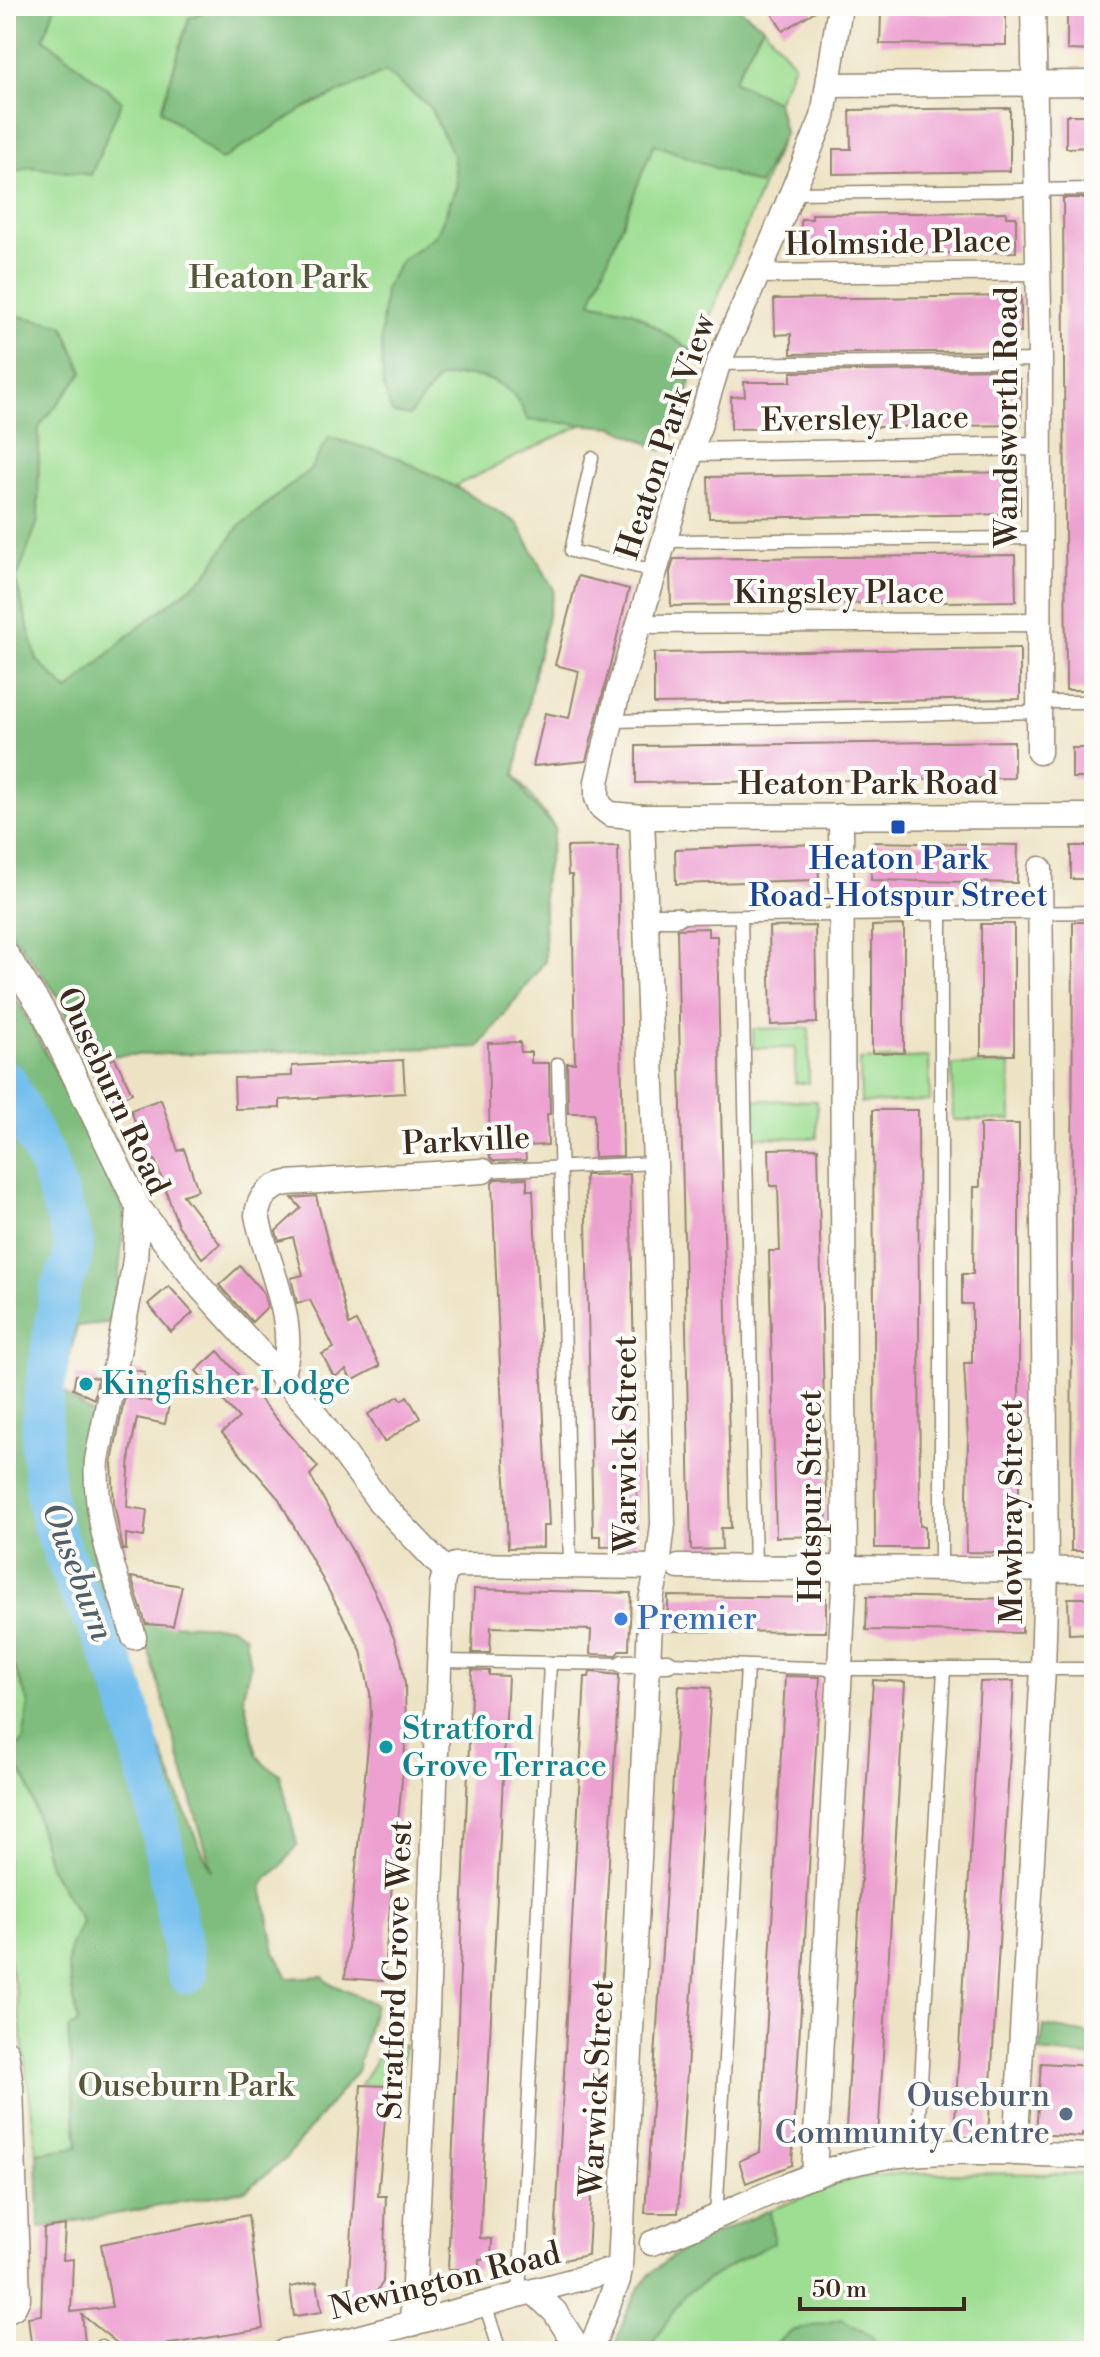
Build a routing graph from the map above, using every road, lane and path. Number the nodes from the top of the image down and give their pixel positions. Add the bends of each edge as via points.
1 (840, 6) edge
2 (1033, 6) edge
3 (1033, 82) junction
4 (1094, 83) edge
5 (829, 85) junction
6 (1038, 189) junction
7 (1094, 189) edge
8 (793, 193) junction
9 (1039, 271) junction
10 (758, 274) junction
11 (1040, 360) junction
12 (718, 364) junction
13 (1040, 446) junction
14 (691, 452) junction
15 (592, 458) dead end
16 (1040, 538) junction
17 (664, 541) junction
18 (655, 571) junction
19 (1040, 622) junction
20 (639, 624) junction
21 (1094, 702) edge
22 (1039, 707) junction
23 (612, 721) junction
24 (1039, 752) dead end
25 (841, 816) junction
26 (1094, 816) edge
27 (642, 817) junction
28 (1040, 869) dead end
29 (1094, 912) edge
30 (1040, 913) junction
31 (941, 914) junction
32 (841, 915) junction
33 (645, 917) junction
34 (677, 917) joint
35 (741, 917) junction
36 (6, 954) edge
37 (558, 1064) dead end
38 (655, 1163) junction
39 (563, 1168) junction
40 (483, 1171) joint
41 (138, 1207) junction
42 (281, 1374) junction
43 (570, 1566) junction
44 (669, 1567) junction
45 (755, 1568) junction
46 (845, 1569) junction
47 (941, 1569) junction
48 (1046, 1570) junction
49 (1094, 1570) edge
50 (446, 1571) junction
51 (134, 1637) dead end
52 (441, 1661) junction
53 (550, 1663) junction
54 (658, 1663) junction
55 (623, 1664) joint
56 (747, 1667) junction
57 (841, 1669) junction
58 (944, 1669) junction
59 (1043, 1669) junction
60 (1094, 1669) edge
61 (6, 2052) edge
62 (8, 2088) edge
63 (1015, 2153) junction
64 (917, 2154) junction
65 (1094, 2156) edge
66 (814, 2176) junction
67 (11, 2202) edge
68 (716, 2218) junction
69 (652, 2243) dead end
70 (620, 2268) junction
71 (526, 2293) junction
72 (485, 2304) junction
73 (10, 2309) edge
74 (412, 2324) junction
75 (346, 2346) edge
76 (6, 2348) edge
77 (11, 2351) edge
78 (285, 2351) edge
79 (500, 2351) edge
80 (580, 2351) edge
81 (590, 2351) edge

1 - 5 street, Heaton Park View
2 - 3 street, Wandsworth Road
3 - 4 street
3 - 5 street
3 - 6 street, Wandsworth Road
5 - 8 street, Heaton Park View via 823,117
6 - 7 lane
6 - 8 lane
6 - 9 street, Wandsworth Road
8 - 10 street, Heaton Park View
9 - 10 street, Holmside Place
9 - 11 street, Wandsworth Road
10 - 12 street, Heaton Park View
11 - 12 lane
11 - 13 street, Wandsworth Road
12 - 14 street, Heaton Park View
13 - 14 street, Eversley Place
13 - 16 street, Wandsworth Road
14 - 17 street, Heaton Park View
15 - 18 lane via 571,551
16 - 17 lane
16 - 19 street, Wandsworth Road
17 - 18 street, Heaton Park View
18 - 20 street, Heaton Park View
19 - 20 street, Kingsley Place
19 - 22 street, Wandsworth Road
20 - 23 street, Heaton Park View
21 - 22 lane
22 - 23 lane
22 - 24 street, Wandsworth Road
23 - 27 street, Heaton Park View via 597,798 610,814
25 - 26 street, Heaton Park Road
25 - 27 street, Heaton Park Road
25 - 32 street, Hotspur Street
27 - 33 street, Warwick Street
28 - 30 street, Mowbray Street
29 - 30 lane
30 - 31 lane
30 - 48 street, Mowbray Street
31 - 32 lane
31 - 47 lane
32 - 35 lane
32 - 46 street, Hotspur Street
33 - 34 street
33 - 38 street, Warwick Street
34 - 35 lane
35 - 45 lane
36 - 41 street, Ouseburn Road via 43,1011
37 - 39 lane
38 - 39 lane, Parkville
38 - 44 street, Warwick Street via 663,1524
39 - 40 lane, Parkville
39 - 43 lane
40 - 42 street, Parkville via 281,1185 266,1193 257,1215 285,1326 287,1355
41 - 42 street via 202,1289
41 - 51 street, Ouseburn Road via 135,1259 95,1485
42 - 50 street via 379,1501
43 - 44 street
43 - 50 street via 455,1565
44 - 45 street
44 - 54 street, Warwick Street via 651,1600
45 - 46 street
46 - 47 street
46 - 57 street, Hotspur Street
47 - 48 street
48 - 49 street
48 - 59 street, Mowbray Street
50 - 52 street, Stratford Grove West
52 - 53 lane
52 - 74 street, Stratford Grove West
53 - 55 lane
53 - 71 lane
54 - 55 street
54 - 56 lane
54 - 70 street, Warwick Street
56 - 57 lane
56 - 68 lane
57 - 58 lane
57 - 66 street, Hotspur Street
58 - 59 lane
58 - 64 lane
59 - 60 lane
59 - 63 street, Mowbray Street
61 - 62 street
62 - 67 street
63 - 64 street
63 - 65 street
64 - 66 street via 841,2166
66 - 68 street
67 - 73 street via 18,2298
68 - 69 street
70 - 71 street, Newington Road
70 - 81 street, Warwick Street
71 - 72 street, Newington Road
71 - 80 street via 555,2312
72 - 74 street, Newington Road
72 - 79 lane
74 - 75 street, Newington Road
75 - 78 street, Newington Road
76 - 77 lane

